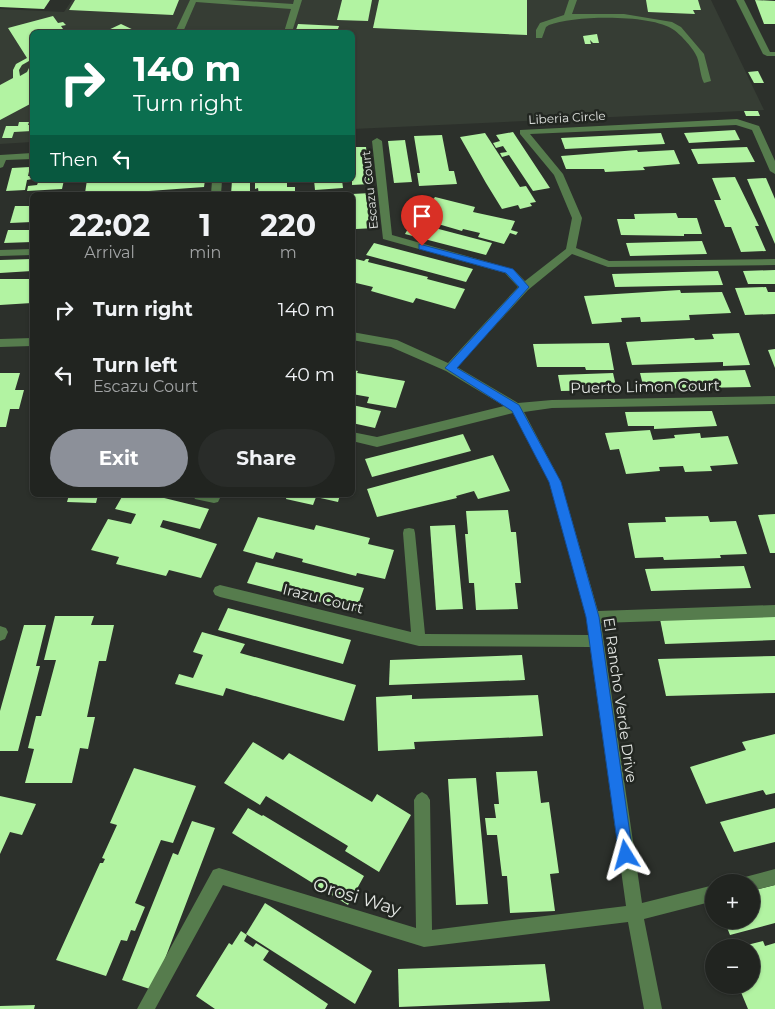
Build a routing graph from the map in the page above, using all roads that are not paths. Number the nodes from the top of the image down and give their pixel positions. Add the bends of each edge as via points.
1 (573, 0) edge
2 (740, 0) edge
3 (194, 1) edge
4 (297, 4) edge
5 (567, 16) junction
6 (180, 30) edge
7 (289, 30) edge
8 (539, 36) dead end
9 (771, 54) edge
10 (707, 80) dead end
11 (377, 141) dead end
12 (30, 156) edge
13 (0, 165) edge
14 (775, 172) edge
15 (571, 250) junction
16 (30, 252) edge
17 (0, 253) edge
18 (775, 262) edge
19 (524, 287) junction
20 (355, 337) edge
21 (30, 342) edge
22 (0, 343) edge
23 (450, 368) junction
24 (775, 400) edge
25 (516, 408) junction
26 (355, 437) edge
27 (209, 497) edge
28 (214, 498) dead end
29 (409, 534) dead end
30 (220, 591) dead end
31 (775, 611) edge
32 (592, 617) junction
33 (419, 640) junction
34 (595, 641) junction
35 (422, 800) dead end
36 (775, 877) edge
37 (760, 881) edge
38 (705, 895) edge
39 (635, 913) junction
40 (424, 939) junction
41 (146, 1009) edge
42 (653, 1009) edge

1 - 5 street
2 - 9 street
3 - 4 street
3 - 6 street
4 - 7 street
5 - 8 street via 545,23
5 - 10 street via 600,16 669,24 678,29 700,54
11 - 19 street, Escazu Court via 388,237 509,271
12 - 13 street via 2,156
14 - 15 street, Liberia Circle via 756,128 737,122 523,132 558,174 578,218
15 - 18 street via 608,264
15 - 19 street
16 - 17 street
19 - 23 street
20 - 23 street via 393,343
21 - 22 street
23 - 25 street
24 - 25 street, Puerto Limon Court via 552,404
25 - 26 street, Puerto Limon Court via 376,442
25 - 32 street, El Rancho Verde Drive via 555,482
27 - 28 street
29 - 33 street
30 - 33 street, Irazu Court
31 - 32 street
32 - 34 street, El Rancho Verde Drive
33 - 34 street, Irazu Court
34 - 39 street, El Rancho Verde Drive
35 - 40 street
36 - 37 street
38 - 39 street, Orosi Way
39 - 40 street, Orosi Way
39 - 42 street, El Rancho Verde Drive
40 - 41 street, Orosi Way via 219,876

